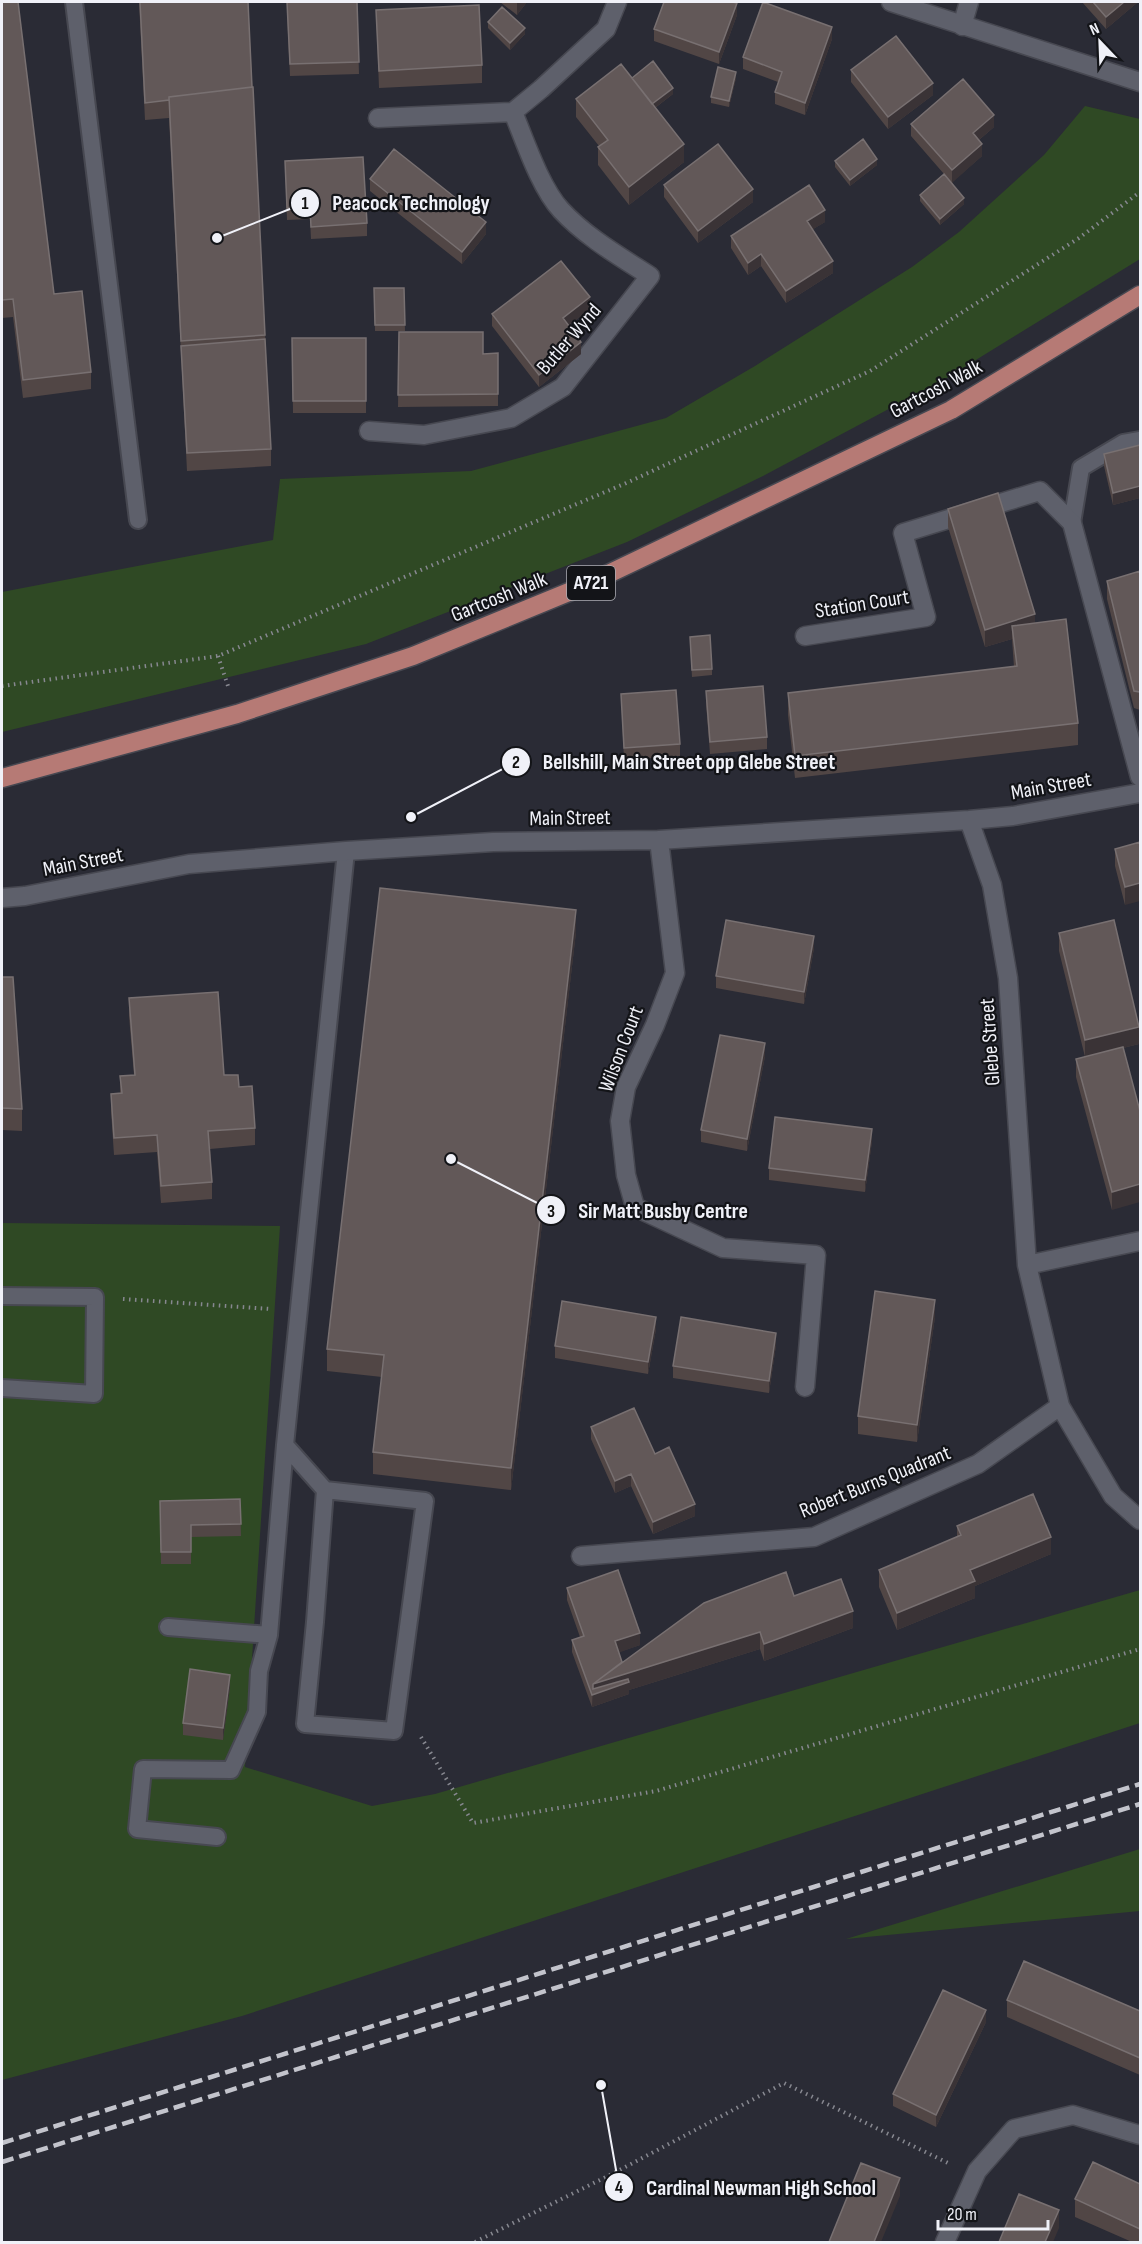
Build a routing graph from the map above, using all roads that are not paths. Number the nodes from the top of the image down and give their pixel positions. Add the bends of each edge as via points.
1 (74, 2) edge
2 (617, 2) edge
3 (891, 2) edge
4 (969, 2) edge
5 (962, 26) junction
6 (1140, 82) edge
7 (513, 112) junction
8 (378, 118) dead end
9 (1140, 295) edge
10 (369, 431) dead end
11 (1140, 440) edge
12 (138, 520) dead end
13 (1072, 523) junction
14 (805, 636) dead end
15 (1140, 777) edge
16 (2, 778) edge
17 (1140, 793) edge
18 (969, 820) junction
19 (659, 840) junction
20 (346, 850) junction
21 (2, 898) edge
22 (1140, 1241) edge
23 (1027, 1266) junction
24 (2, 1296) edge
25 (805, 1386) dead end
26 (2, 1388) edge
27 (1060, 1406) junction
28 (285, 1445) junction
29 (325, 1490) junction
30 (1140, 1520) edge
31 (580, 1556) dead end
32 (168, 1627) dead end
33 (269, 1635) junction
34 (217, 1837) dead end
35 (1140, 2135) edge
36 (945, 2242) edge

1 - 12 lane
2 - 7 street via 606,29
3 - 5 street
4 - 5 street
5 - 6 street
7 - 8 street
7 - 10 street, Butler Wynd via 536,169 560,209 589,236 650,276 563,387 511,418 424,435
9 - 16 main road, Gartcosh Walk / A721 via 951,410 581,588 391,664 237,714
11 - 13 lane via 1123,443 1081,468
13 - 14 street, Station Court via 1040,491 903,533 926,617
13 - 15 street
17 - 18 street, Main Street
18 - 19 street, Main Street
18 - 23 street, Glebe Street via 992,885 1008,978
19 - 20 street, Main Street via 493,842
19 - 25 street, Wilson Court via 675,973 626,1087 620,1121 626,1175 635,1207 723,1248 816,1255
20 - 21 street, Main Street via 189,864
20 - 28 lane
22 - 23 street
23 - 27 street, Glebe Street
24 - 26 lane via 95,1297 94,1394
27 - 30 street, Glebe Street via 1113,1496
27 - 31 street, Robert Burns Quadrant via 978,1464 814,1537
28 - 29 lane
28 - 33 lane
29 - 29 lane via 305,1724 394,1731 425,1501
32 - 33 lane
33 - 34 lane via 259,1671 257,1712 231,1770 143,1769 137,1829
35 - 36 street via 1072,2115 1014,2129 977,2171

